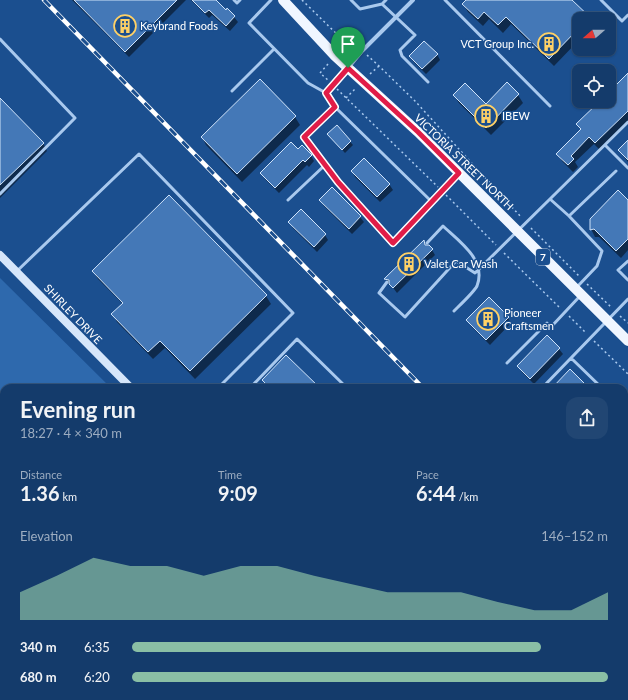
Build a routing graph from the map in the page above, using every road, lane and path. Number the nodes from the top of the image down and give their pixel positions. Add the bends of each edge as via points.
1 (234, 0) edge
2 (240, 0) edge
3 (271, 0) edge
4 (283, 0) edge
5 (302, 0) edge
6 (351, 0) edge
7 (386, 0) edge
8 (412, 0) edge
9 (445, 0) edge
10 (601, 0) edge
11 (382, 4) junction
12 (628, 15) edge
13 (396, 17) junction
14 (0, 39) edge
15 (347, 43) junction
16 (357, 46) dead end
17 (344, 47) dead end
18 (274, 49) junction
19 (371, 59) dead end
20 (379, 66) junction
21 (325, 68) dead end
22 (348, 68) junction
23 (374, 70) dead end
24 (324, 77) dead end
25 (428, 82) dead end
26 (232, 91) dead end
27 (326, 93) junction
28 (351, 93) dead end
29 (342, 94) dead end
30 (346, 98) junction
31 (550, 106) dead end
32 (335, 107) junction
33 (627, 124) edge
34 (604, 146) junction
35 (325, 165) junction
36 (628, 168) edge
37 (616, 171) dead end
38 (459, 173) junction
39 (436, 186) dead end
40 (0, 194) edge
41 (448, 197) dead end
42 (550, 199) junction
43 (288, 200) dead end
44 (432, 202) junction
45 (517, 212) dead end
46 (569, 216) junction
47 (533, 231) dead end
48 (518, 232) junction
49 (426, 242) dead end
50 (493, 242) dead end
51 (0, 255) edge
52 (507, 256) dead end
53 (628, 261) edge
54 (480, 269) junction
55 (574, 270) dead end
56 (16, 272) junction
57 (628, 280) edge
58 (387, 282) dead end
59 (589, 286) dead end
60 (579, 292) junction
61 (628, 299) edge
62 (610, 306) dead end
63 (560, 308) dead end
64 (454, 311) dead end
65 (572, 319) dead end
66 (623, 319) dead end
67 (608, 321) junction
68 (628, 323) edge
69 (586, 333) dead end
70 (628, 341) edge
71 (599, 346) dead end
72 (571, 358) junction
73 (507, 363) dead end
74 (628, 374) edge
75 (127, 384) edge
76 (222, 384) edge
77 (254, 384) edge
78 (344, 384) edge
79 (546, 384) edge
80 (598, 384) edge

1 - 2 lane via 237,3
3 - 18 lane via 249,23
4 - 22 main road, VICTORIA STREET NORTH / 7
5 - 15 path
6 - 11 lane via 360,9
7 - 11 lane
8 - 13 street
9 - 31 lane
10 - 12 lane via 622,21
11 - 13 lane
13 - 22 street
13 - 25 lane via 415,35 400,50 402,56
14 - 40 lane via 74,118
15 - 16 path
15 - 17 path
18 - 26 lane
18 - 27 lane via 308,83
19 - 20 path, VICTORIA STREET NORTH
20 - 23 path
20 - 45 path, VICTORIA STREET NORTH
21 - 24 path via 320,73
22 - 27 lane
22 - 38 main road, VICTORIA STREET NORTH / 7
27 - 32 lane
28 - 30 path
29 - 30 path
30 - 39 path
32 - 35 lane via 304,137
32 - 44 lane
33 - 34 lane
34 - 36 lane
34 - 42 lane
35 - 43 lane
35 - 44 lane via 393,243
37 - 46 lane
38 - 44 lane
38 - 48 main road, VICTORIA STREET NORTH / 7
41 - 50 path
42 - 46 lane
42 - 48 lane
46 - 60 lane via 602,251 597,266
47 - 55 path
48 - 54 lane
48 - 60 main road, VICTORIA STREET NORTH / 7
49 - 54 lane via 443,226 472,254
51 - 56 street, SHIRLEY DRIVE
52 - 63 path
53 - 57 lane via 618,270
54 - 58 lane via 475,273 456,261 405,317 379,293
54 - 64 lane via 477,286
56 - 75 street, SHIRLEY DRIVE
56 - 76 lane via 139,154 293,313
59 - 62 path
60 - 67 main road, VICTORIA STREET NORTH / 7
60 - 73 lane via 550,327 547,323
61 - 67 lane
65 - 69 path
66 - 68 path
67 - 70 main road, VICTORIA STREET NORTH / 7
67 - 72 lane
71 - 74 path
72 - 79 lane
72 - 80 lane
77 - 78 lane via 297,339

